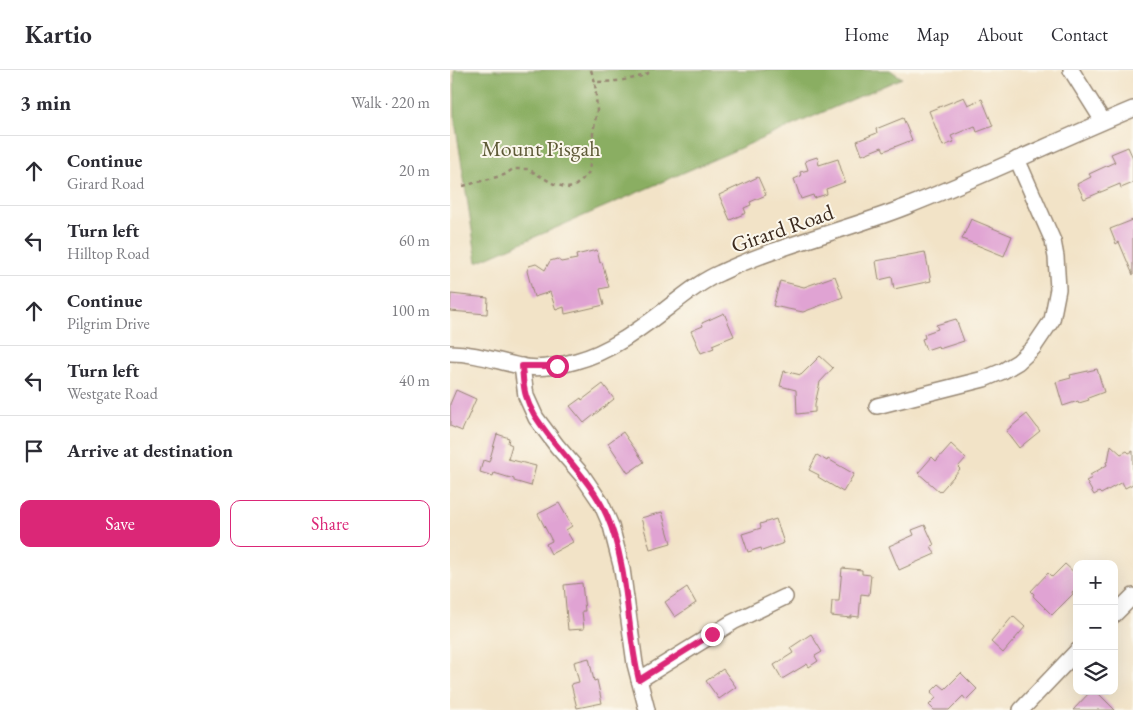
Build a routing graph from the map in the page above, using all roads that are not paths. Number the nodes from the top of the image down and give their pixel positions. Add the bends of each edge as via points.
1 (1071, 70) edge
2 (1133, 109) edge
3 (1103, 121) junction
4 (1017, 160) junction
5 (450, 353) edge
6 (522, 366) junction
7 (877, 406) dead end
8 (1133, 596) edge
9 (785, 597) dead end
10 (1118, 611) edge
11 (1073, 655) edge
12 (639, 680) junction
13 (647, 710) edge
14 (1021, 710) edge

1 - 3 street
2 - 3 street, Girard Road
3 - 4 street, Girard Road
4 - 6 street, Girard Road via 903,208 718,273 698,284 626,338 594,356 557,366
4 - 7 street via 1053,241 1058,289 1052,320 1033,348 1003,371 984,379
5 - 6 street, Girard Road via 465,353
6 - 12 street via 526,396 536,418 601,503 612,531 622,569
8 - 10 street
9 - 12 street via 719,630
11 - 14 street
12 - 13 street

